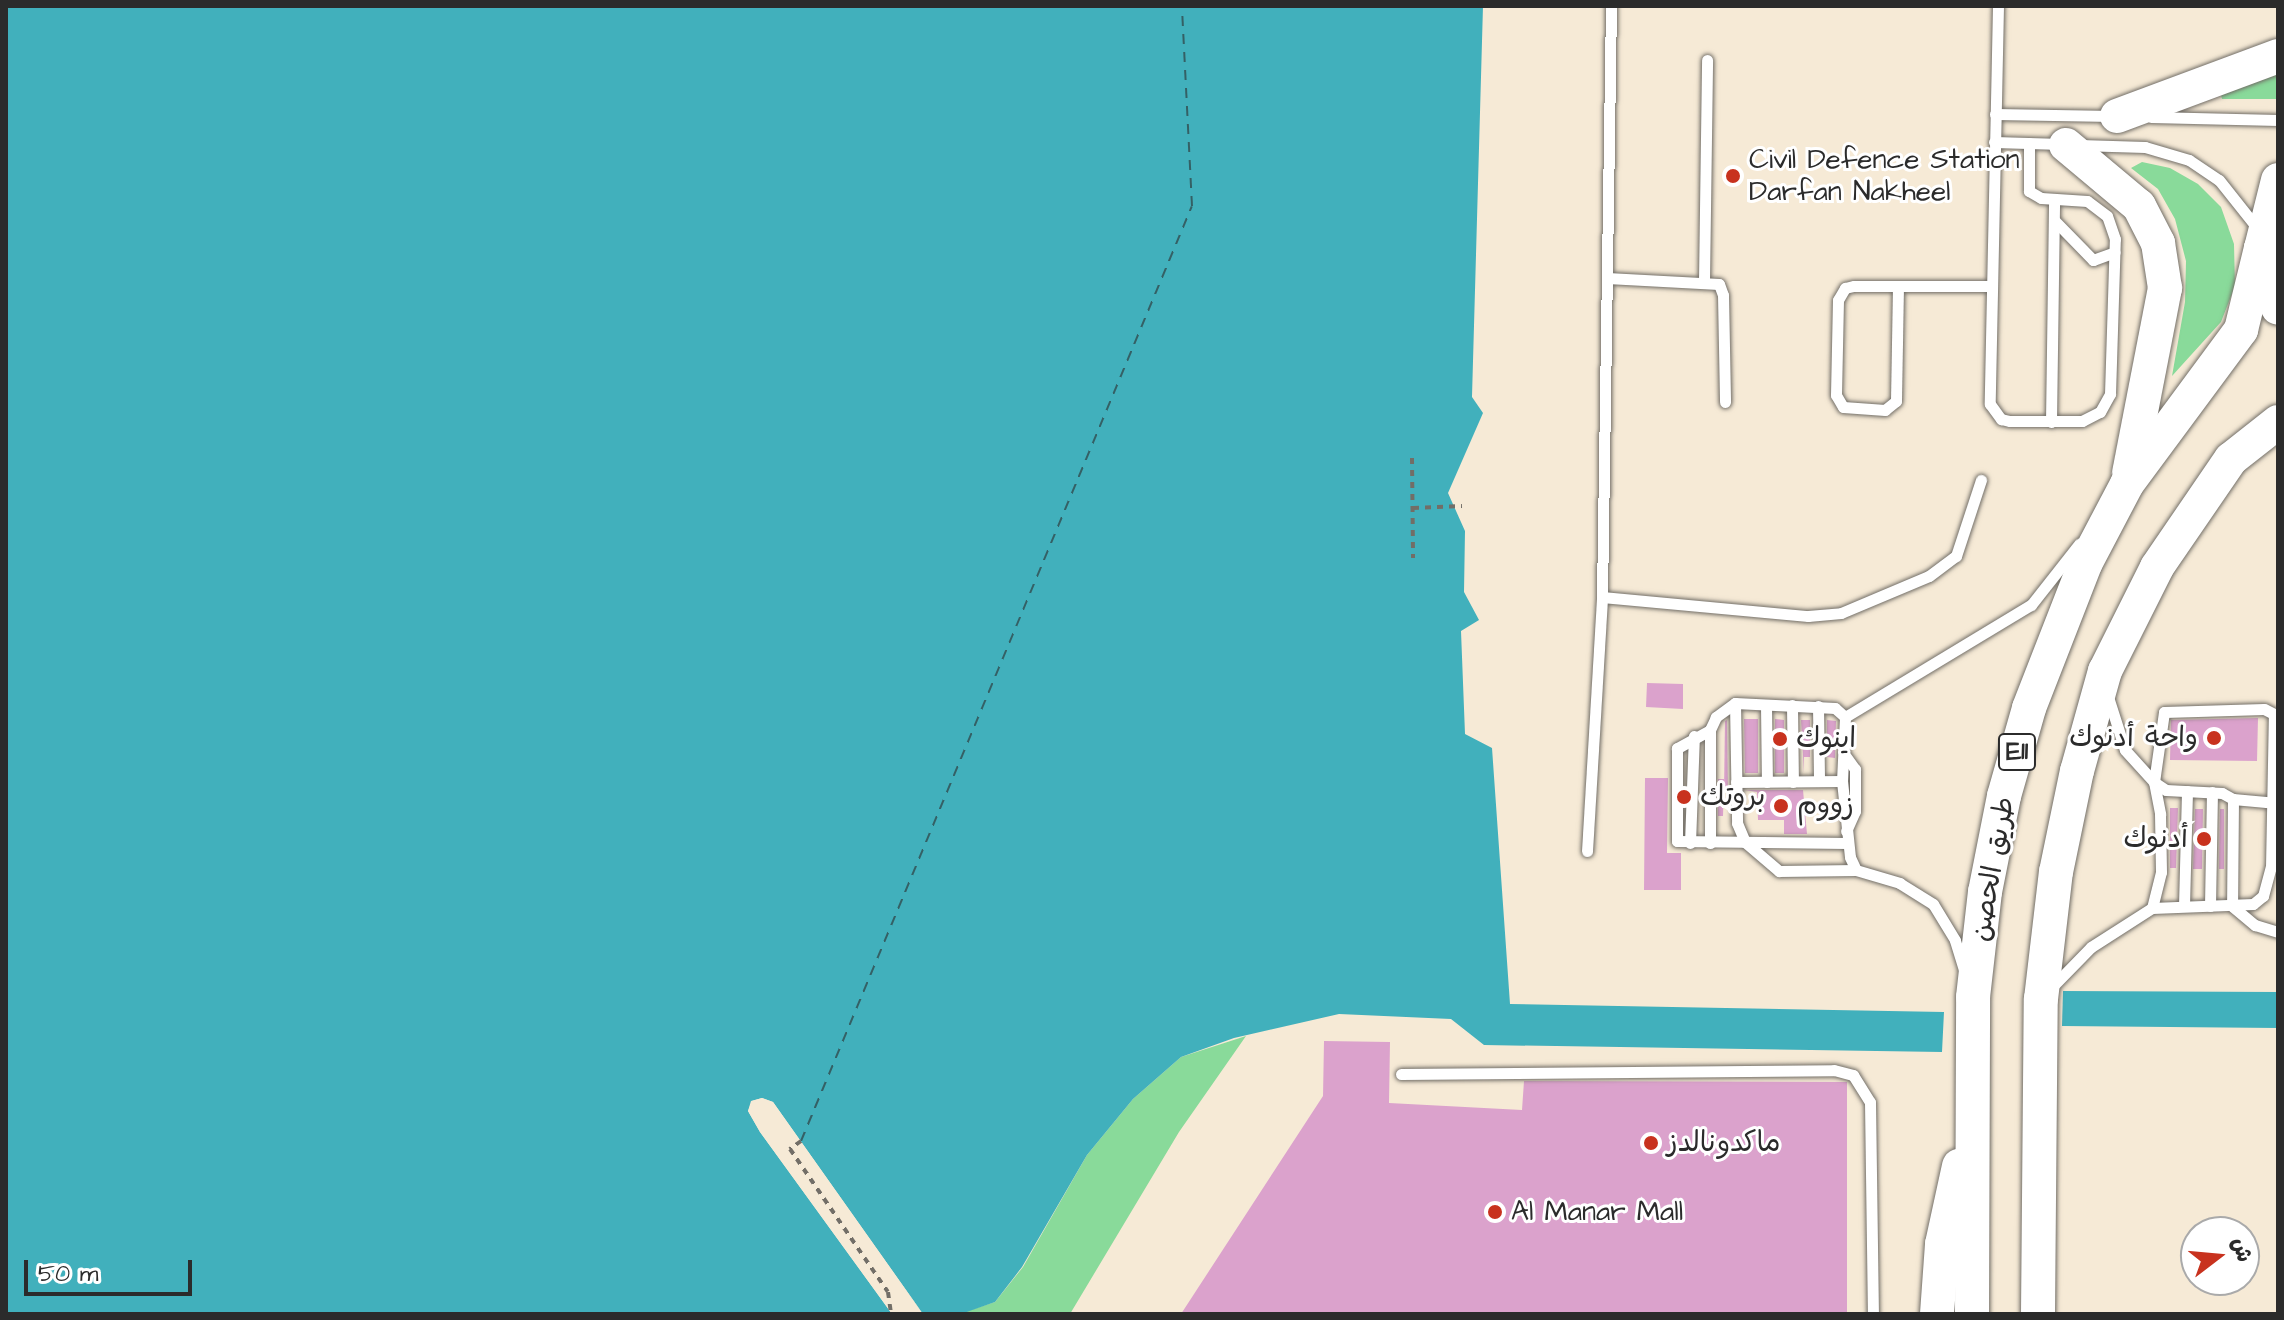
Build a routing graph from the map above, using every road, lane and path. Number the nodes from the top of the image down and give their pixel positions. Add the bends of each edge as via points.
1 (1611, 6) edge
2 (1998, 6) edge
3 (2278, 56) edge
4 (1707, 60) dead end
5 (1995, 114) junction
6 (2117, 116) junction
7 (2278, 120) edge
8 (1994, 142) junction
9 (2029, 143) junction
10 (2066, 145) junction
11 (2278, 180) edge
12 (2054, 199) junction
13 (2054, 220) junction
14 (2262, 242) junction
15 (2115, 252) junction
16 (1607, 278) junction
17 (1704, 281) junction
18 (1898, 286) junction
19 (1992, 286) junction
20 (2278, 308) edge
21 (1725, 402) dead end
22 (2051, 422) junction
23 (2278, 422) edge
24 (1412, 458) dead end
25 (1981, 480) dead end
26 (2127, 484) junction
27 (1462, 506) dead end
28 (1412, 508) junction
29 (1413, 558) dead end
30 (1602, 597) junction
31 (2105, 671) junction
32 (1735, 703) junction
33 (1766, 705) junction
34 (1792, 705) junction
35 (1818, 706) junction
36 (1845, 717) junction
37 (1710, 730) junction
38 (1844, 754) junction
39 (1819, 781) junction
40 (1842, 781) junction
41 (1736, 782) junction
42 (1767, 782) junction
43 (1793, 782) junction
44 (2154, 782) junction
45 (2187, 791) junction
46 (2212, 792) junction
47 (2233, 799) junction
48 (2275, 802) edge
49 (1846, 837) junction
50 (1745, 842) junction
51 (1710, 843) junction
52 (1587, 851) dead end
53 (2275, 867) edge
54 (1856, 870) junction
55 (2184, 906) junction
56 (2210, 906) junction
57 (2232, 906) junction
58 (2152, 908) junction
59 (2278, 932) edge
60 (1973, 997) junction
61 (2041, 999) junction
62 (1401, 1074) dead end
63 (1971, 1128) junction
64 (801, 1141) dead end
65 (891, 1314) edge
66 (1873, 1314) edge
67 (1937, 1314) edge
68 (1972, 1314) edge
69 (2038, 1314) edge

1 - 16 lane
2 - 5 lane
3 - 6 main road
4 - 17 lane
5 - 6 lane
5 - 8 lane
6 - 7 lane
8 - 9 lane
8 - 19 lane
9 - 10 lane
9 - 12 lane via 2029,191
10 - 14 lane via 2145,147 2189,160 2219,180
10 - 26 main road via 2139,206 2158,243 2164,303
11 - 14 main road, طريق الحصن
12 - 13 lane
12 - 15 lane via 2075,198 2098,207 2112,227
13 - 15 lane via 2093,260
13 - 22 lane
14 - 20 main road
14 - 26 main road, طريق الحصن / E11 via 2241,330
15 - 22 lane via 2110,394 2091,418
16 - 17 lane
16 - 30 lane
17 - 21 lane via 1722,289
18 - 18 lane via 1850,287 1839,295 1836,395 1843,407 1885,410 1896,401
18 - 19 lane
19 - 22 lane via 1990,404 2001,419
23 - 31 main road, E11 via 2223,471 2157,567
24 - 28 path
25 - 30 lane via 1956,556 1929,576 1841,613 1808,616
26 - 36 lane via 2031,605
26 - 60 main road, طريق الحصن / E11 via 2085,564 2029,708 1988,878
27 - 28 path
28 - 29 path
30 - 52 lane
31 - 44 lane via 2111,713 2125,750
31 - 61 main road, E11 via 2056,872
32 - 33 lane
32 - 37 lane via 1716,717
32 - 41 lane
33 - 34 lane
33 - 42 lane
34 - 35 lane
34 - 43 lane
35 - 36 lane via 1835,708
35 - 39 lane
36 - 38 lane
37 - 51 lane
37 - 51 lane via 1682,740 1675,758 1677,841
38 - 40 lane
38 - 49 lane via 1855,769 1855,811
39 - 40 lane
39 - 43 lane
40 - 49 lane
41 - 42 lane
41 - 50 lane via 1737,823
42 - 43 lane
44 - 45 lane via 2166,790
44 - 48 lane via 2164,712 2264,709 2274,714 2276,726
44 - 58 lane via 2161,872
45 - 46 lane
45 - 55 lane
46 - 47 lane
46 - 56 lane
47 - 48 lane
47 - 57 lane
48 - 53 lane
49 - 50 lane
49 - 54 lane
50 - 51 lane
50 - 54 lane via 1779,871
53 - 57 lane via 2263,896 2253,904
54 - 60 lane via 1900,883 1933,904 1955,940
55 - 56 lane
55 - 58 lane
56 - 57 lane
57 - 59 lane via 2255,925
58 - 61 lane via 2091,947
60 - 63 main road, طريق الحصن / E11
61 - 69 main road, E11
62 - 66 lane via 1834,1070 1853,1075 1870,1102
63 - 67 main road via 1947,1213
63 - 68 main road, طريق الحصن / E11
64 - 65 path via 790,1149 888,1292

